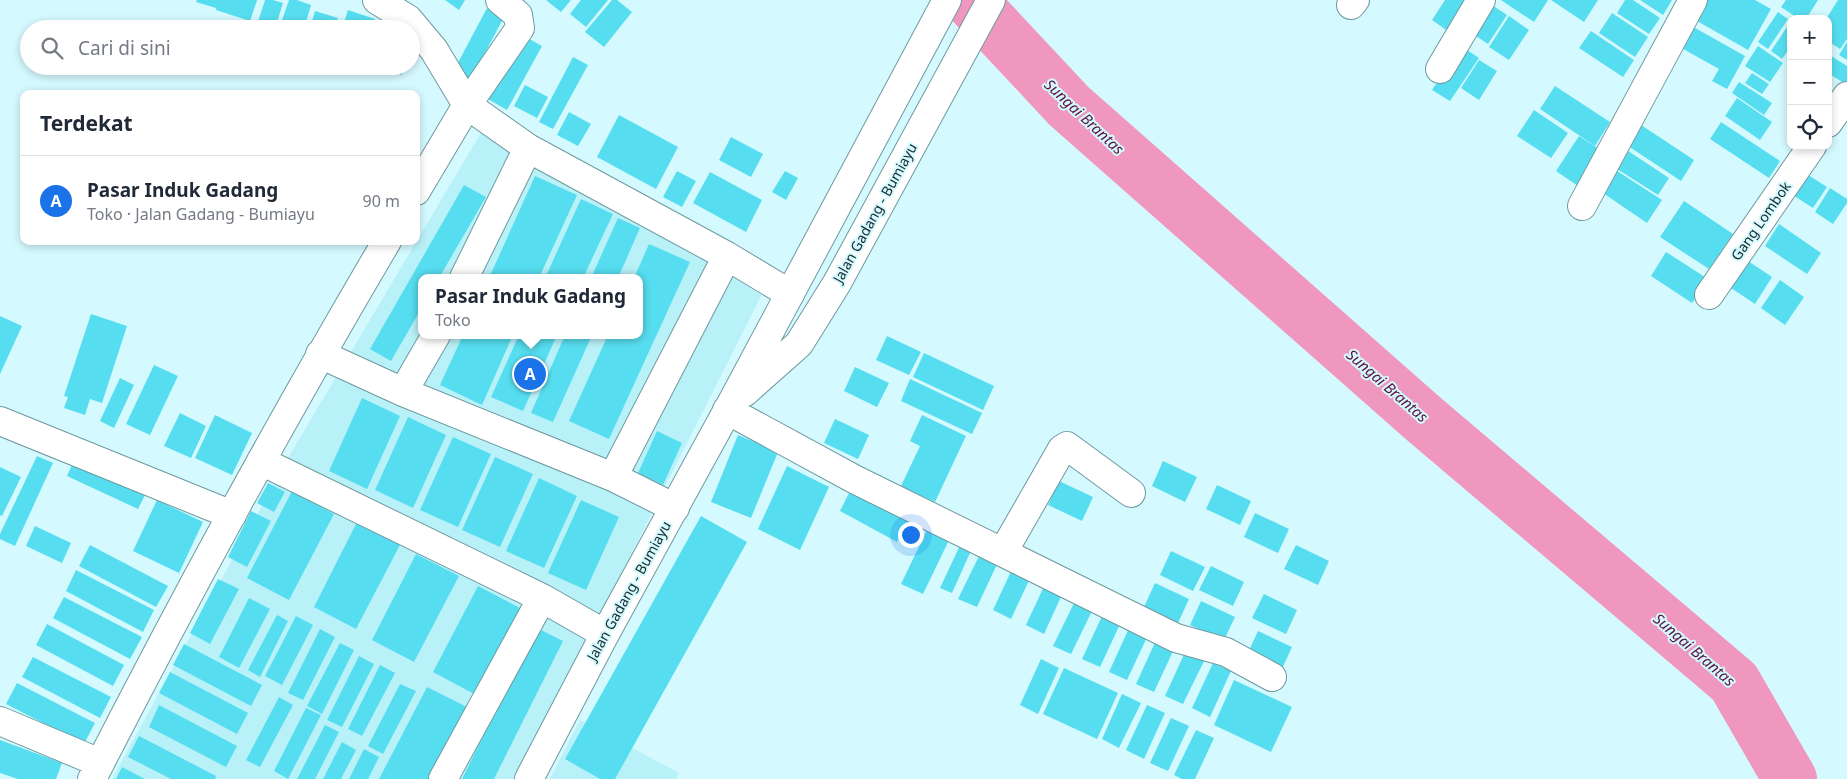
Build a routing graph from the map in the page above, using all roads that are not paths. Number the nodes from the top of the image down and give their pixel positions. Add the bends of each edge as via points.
1 (377, 0) edge
2 (500, 0) edge
3 (947, 0) edge
4 (991, 0) edge
5 (1481, 0) edge
6 (1693, 0) edge
7 (409, 20) edge
8 (420, 33) edge
9 (1440, 69) dead end
10 (1847, 96) edge
11 (466, 105) junction
12 (1832, 117) edge
13 (528, 148) junction
14 (1809, 150) edge
15 (420, 184) edge
16 (1582, 206) dead end
17 (385, 245) edge
18 (727, 256) junction
19 (466, 274) edge
20 (790, 294) junction
21 (1709, 295) dead end
22 (434, 339) edge
23 (320, 354) junction
24 (403, 392) junction
25 (729, 407) junction
26 (0, 421) edge
27 (261, 461) junction
28 (613, 477) junction
29 (1131, 494) dead end
30 (675, 508) junction
31 (232, 515) junction
32 (1003, 552) junction
33 (542, 598) junction
34 (605, 634) junction
35 (1272, 677) dead end
36 (0, 721) edge
37 (96, 771) edge
38 (443, 779) edge
39 (529, 779) edge

1 - 7 street
2 - 11 street via 518,15 520,28
3 - 20 street, Jalan Gadang - Bumiayu
4 - 25 street, Jalan Gadang - Bumiayu via 837,283 798,345
5 - 9 street
6 - 16 street
8 - 11 street via 434,50
10 - 12 street
11 - 13 street
11 - 15 street
13 - 18 street
13 - 19 street
14 - 21 street, Gang Lombok
17 - 23 street
18 - 20 street
18 - 28 street
20 - 25 street, Jalan Gadang - Bumiayu
22 - 24 street
23 - 24 street
23 - 27 street
24 - 28 street
25 - 30 street, Jalan Gadang - Bumiayu
25 - 32 street via 854,479
26 - 31 street
27 - 31 street
27 - 33 street
28 - 30 street
29 - 32 street via 1067,446 1062,449
30 - 34 street, Jalan Gadang - Bumiayu
31 - 37 street
32 - 35 street via 1176,638 1226,652
33 - 34 street
33 - 38 street
34 - 39 street, Jalan Gadang - Bumiayu
36 - 37 street

